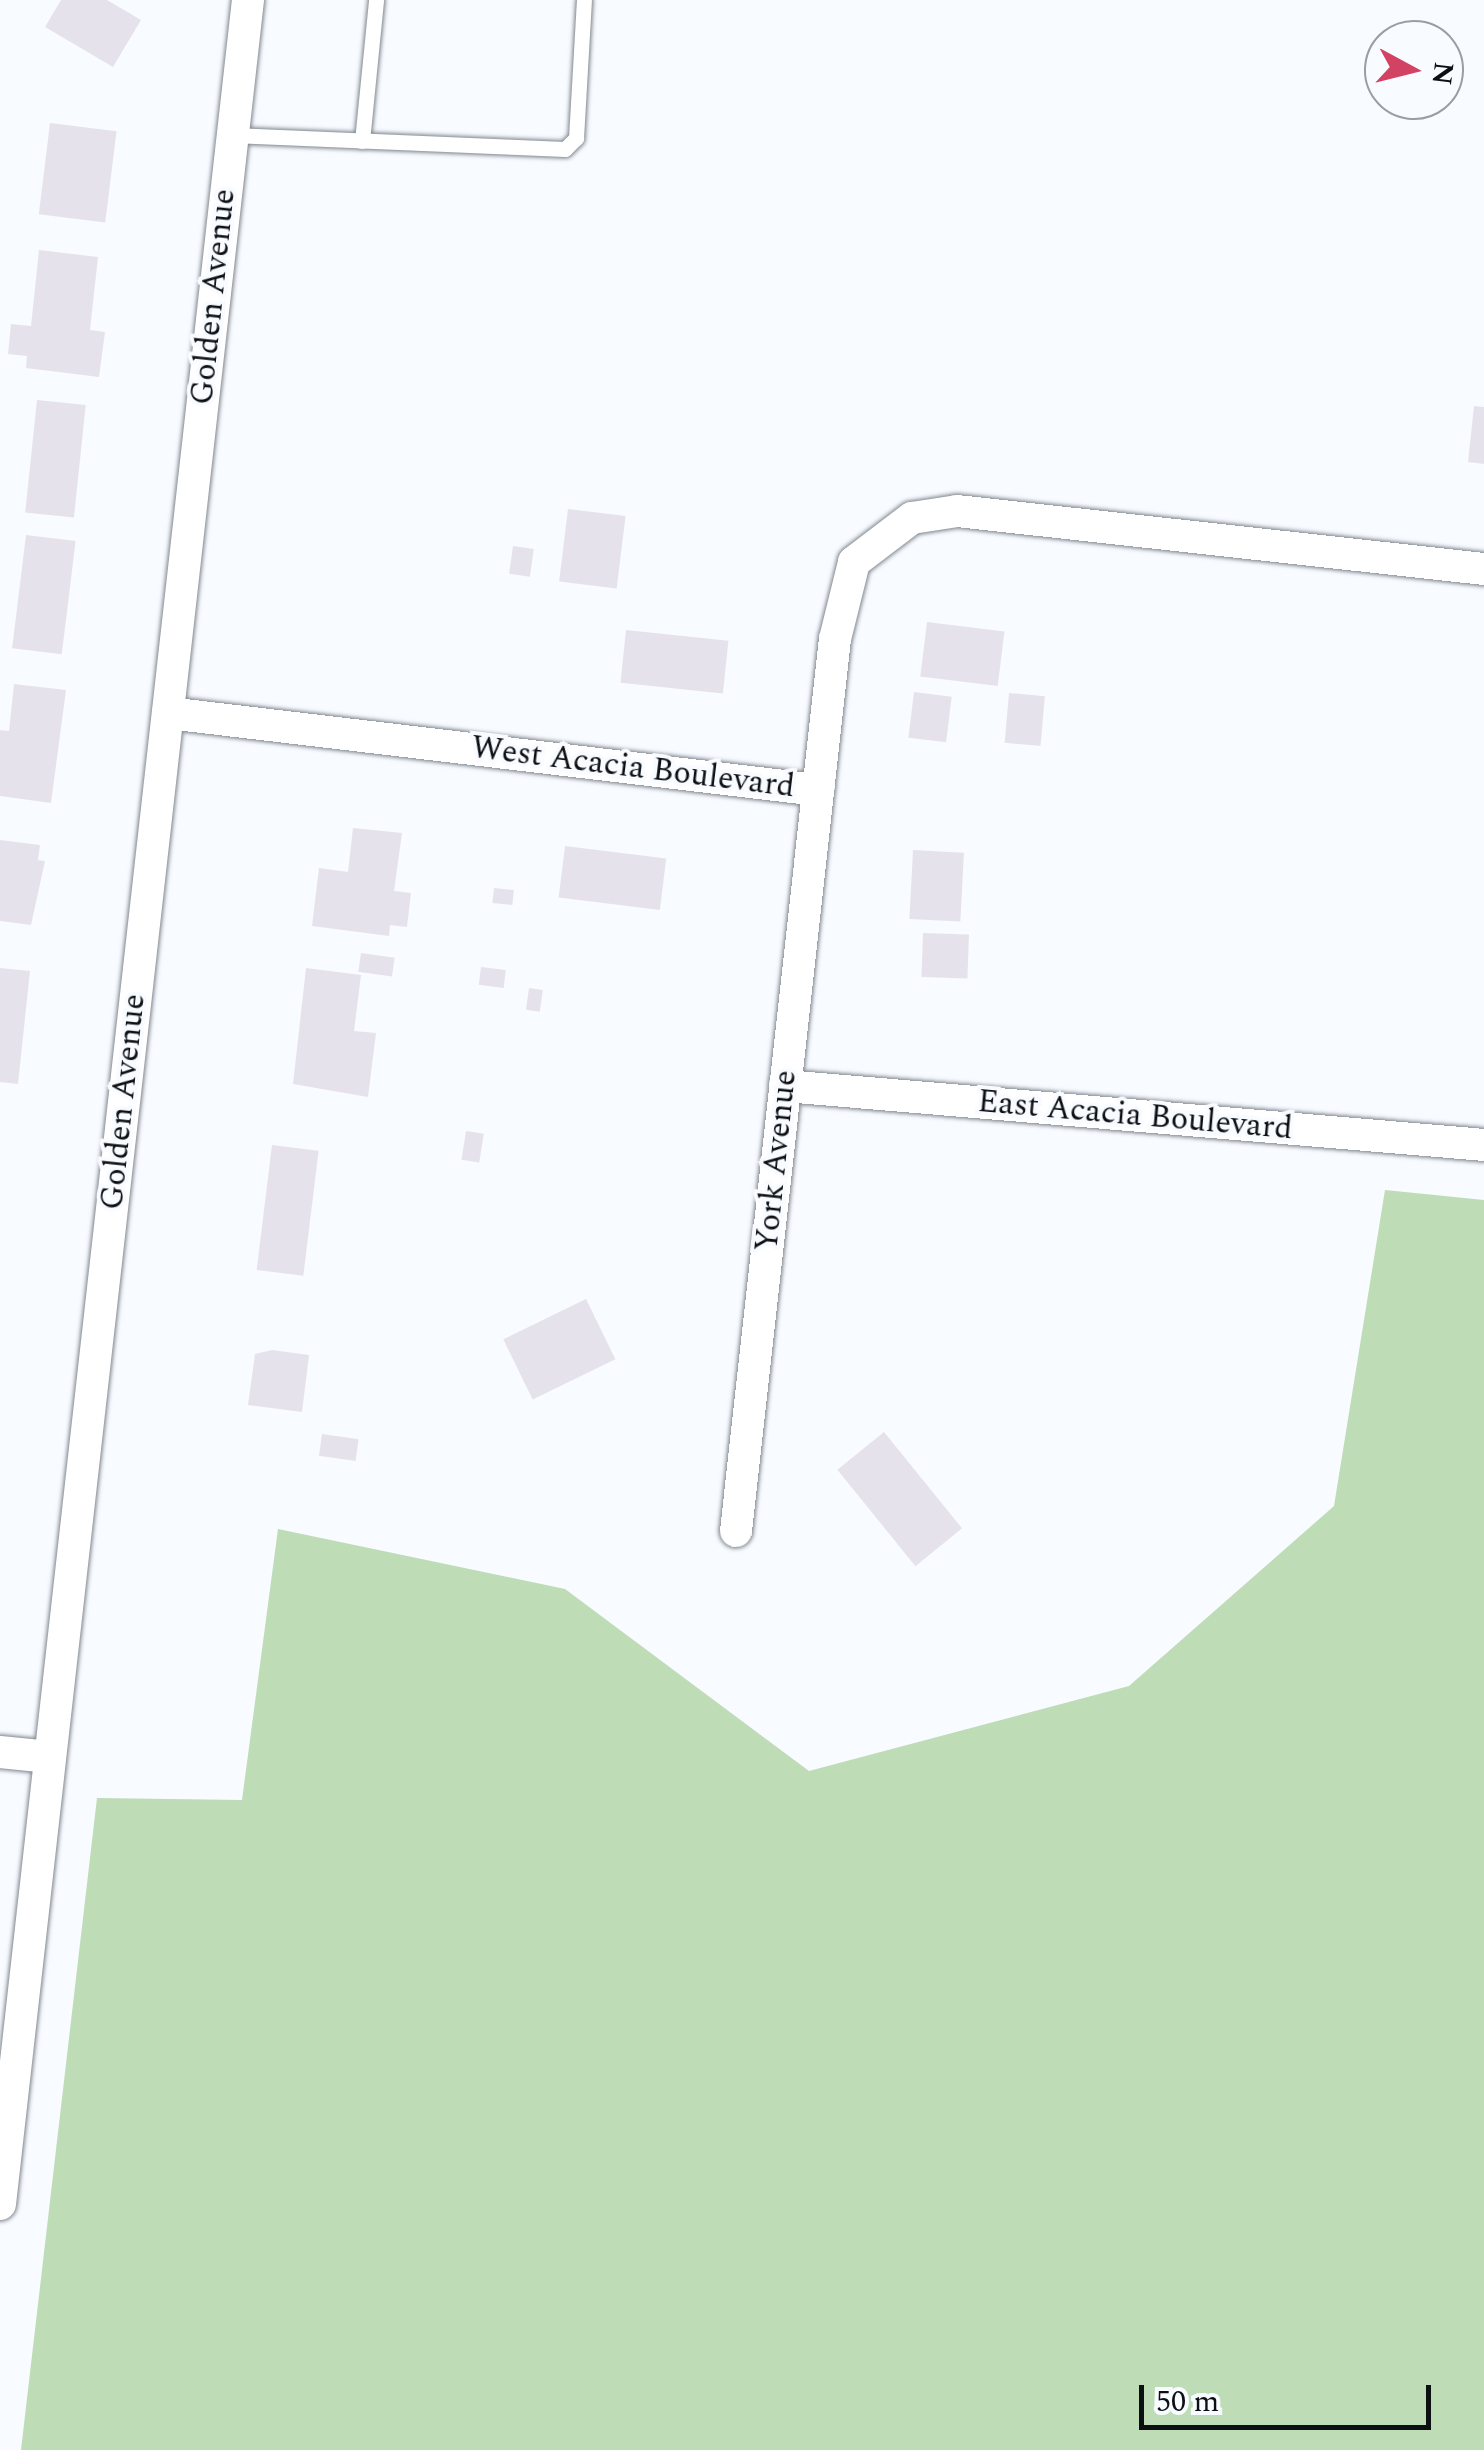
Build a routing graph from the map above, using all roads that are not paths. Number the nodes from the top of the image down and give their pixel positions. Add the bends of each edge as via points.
1 (248, 0) edge
2 (376, 0) edge
3 (584, 0) edge
4 (232, 134) junction
5 (362, 141) junction
6 (1484, 570) edge
7 (168, 713) junction
8 (818, 790) junction
9 (785, 1086) junction
10 (1484, 1145) edge
11 (736, 1531) dead end
12 (0, 1752) edge
13 (50, 1757) junction
14 (0, 2204) edge

1 - 4 street, Golden Avenue
2 - 5 lane
3 - 5 lane via 572,145 536,152
4 - 5 lane
4 - 7 street, Golden Avenue
6 - 8 street, West Acacia Boulevard via 957,511 912,518 870,544 844,585
7 - 8 street, West Acacia Boulevard
7 - 13 street, Golden Avenue
8 - 9 street, York Avenue
9 - 10 street, East Acacia Boulevard
9 - 11 street, York Avenue
12 - 13 street
13 - 14 street, Golden Avenue

